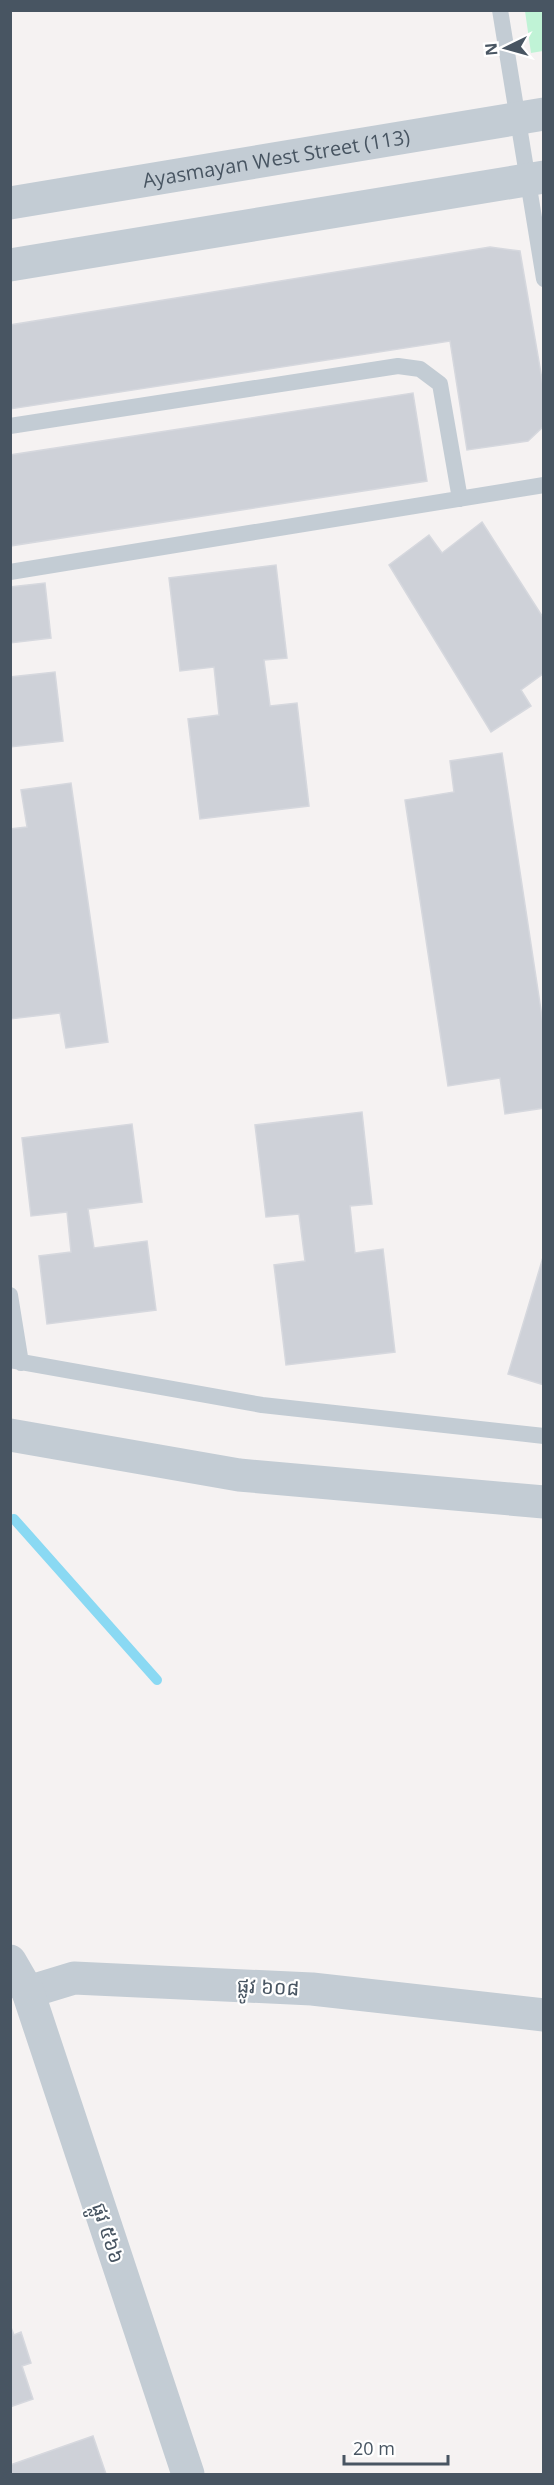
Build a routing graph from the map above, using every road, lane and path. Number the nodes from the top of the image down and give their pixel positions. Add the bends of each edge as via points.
1 (500, 10) edge
2 (530, 116) edge
3 (535, 178) edge
4 (10, 203) edge
5 (10, 265) edge
6 (543, 279) edge
7 (10, 426) edge
8 (543, 485) edge
9 (460, 499) junction
10 (10, 572) edge
11 (10, 1295) edge
12 (16, 1362) edge
13 (10, 1435) edge
14 (543, 1436) edge
15 (543, 1502) edge
16 (10, 1961) edge
17 (28, 1992) junction
18 (543, 2015) edge
19 (188, 2475) edge

1 - 2 lane
2 - 3 lane
2 - 4 street, Ayasmayan West Street (113)
3 - 5 street
3 - 6 lane
7 - 9 lane via 398,366 420,369 440,384
8 - 9 lane
9 - 10 lane
11 - 12 lane
12 - 14 lane via 262,1405
13 - 15 street via 239,1475
16 - 17 street
17 - 18 street, ផ្លូវ ៦០៨ via 74,1978 312,1989
17 - 19 street, ផ្លូវ ៥៦៦

